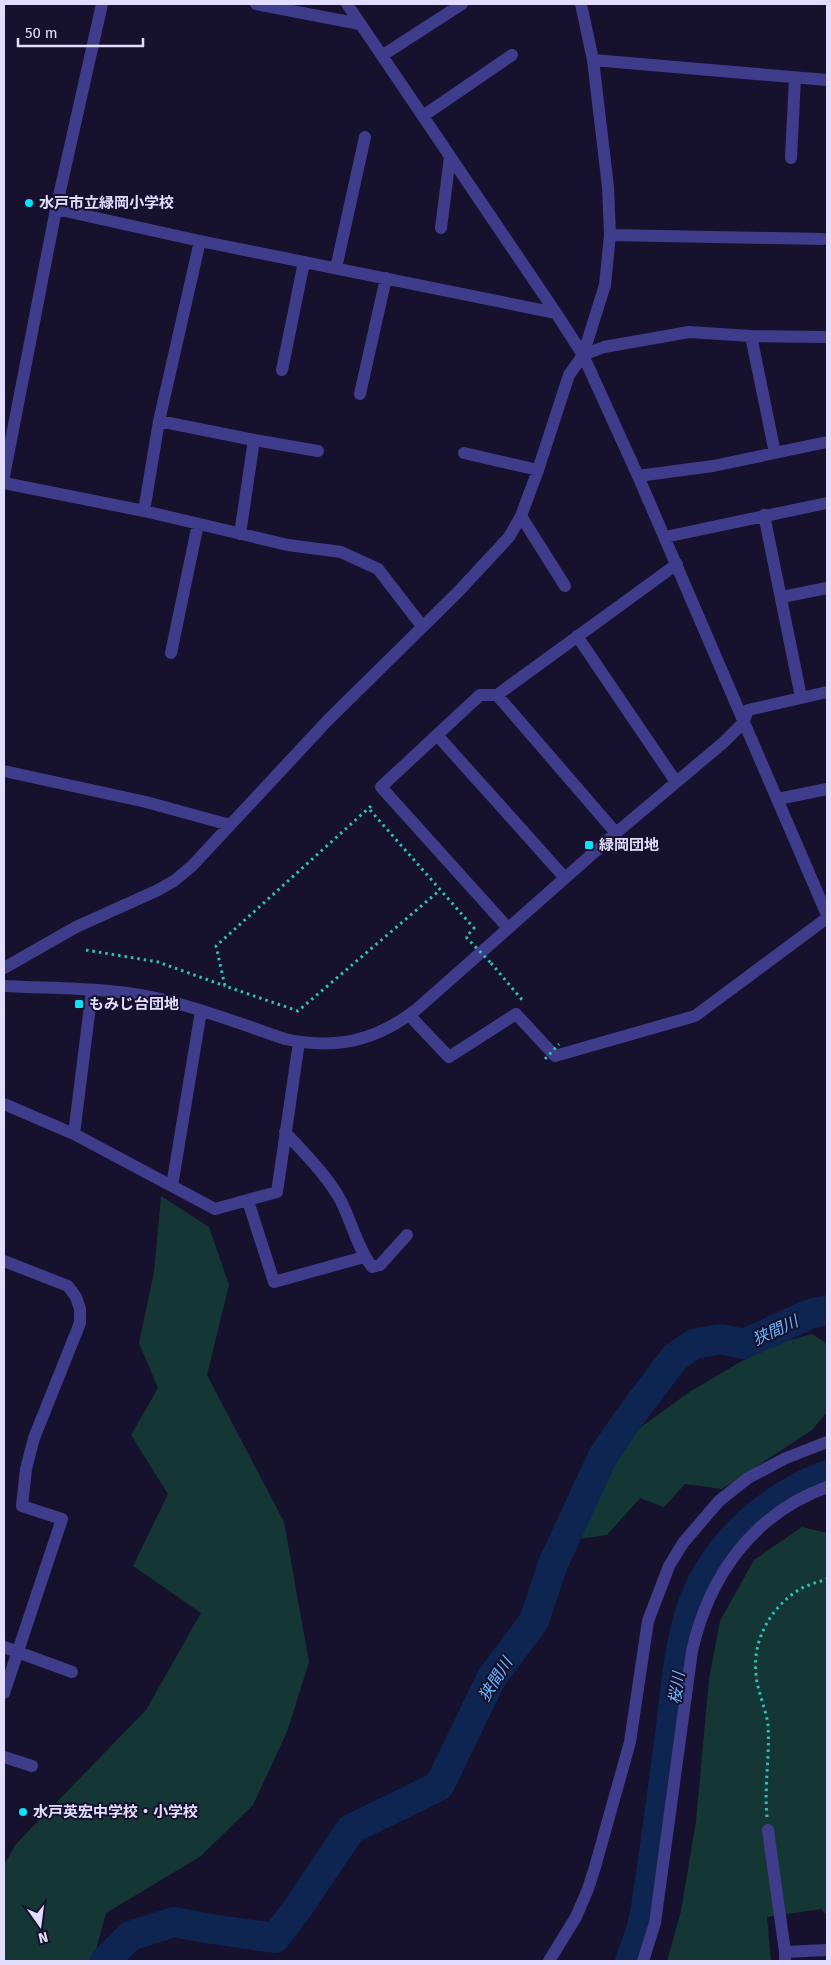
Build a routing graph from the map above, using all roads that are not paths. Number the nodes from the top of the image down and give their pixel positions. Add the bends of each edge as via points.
1 (102, 4) edge
2 (256, 4) edge
3 (347, 4) edge
4 (462, 4) edge
5 (581, 4) edge
6 (360, 24) junction
7 (383, 55) junction
8 (512, 55) dead end
9 (593, 60) junction
10 (796, 78) junction
11 (827, 80) edge
12 (423, 116) junction
13 (365, 137) dead end
14 (450, 157) junction
15 (791, 158) dead end
16 (56, 209) junction
17 (441, 228) dead end
18 (610, 235) junction
19 (823, 239) dead end
20 (200, 241) junction
21 (304, 262) junction
22 (336, 268) junction
23 (386, 278) junction
24 (556, 312) junction
25 (751, 336) junction
26 (827, 337) edge
27 (583, 355) junction
28 (282, 370) dead end
29 (360, 394) dead end
30 (159, 421) junction
31 (254, 440) junction
32 (827, 442) edge
33 (318, 451) dead end
34 (464, 453) dead end
35 (775, 453) junction
36 (538, 470) junction
37 (4, 476) edge
38 (638, 476) junction
39 (4, 483) edge
40 (827, 502) edge
41 (144, 511) junction
42 (764, 515) junction
43 (521, 516) junction
44 (198, 524) junction
45 (240, 534) junction
46 (665, 537) junction
47 (677, 564) junction
48 (566, 586) dead end
49 (827, 588) edge
50 (782, 597) junction
51 (422, 626) junction
52 (578, 636) junction
53 (171, 653) dead end
54 (827, 692) edge
55 (497, 695) junction
56 (801, 697) junction
57 (743, 723) junction
58 (437, 735) junction
59 (4, 771) edge
60 (676, 782) junction
61 (827, 789) edge
62 (778, 799) junction
63 (230, 825) junction
64 (616, 834) junction
65 (565, 878) junction
66 (821, 886) edge
67 (827, 915) edge
68 (827, 918) edge
69 (508, 928) junction
70 (4, 968) edge
71 (4, 986) edge
72 (92, 990) junction
73 (201, 1011) junction
74 (409, 1015) junction
75 (299, 1042) junction
76 (4, 1104) edge
77 (285, 1132) junction
78 (74, 1134) junction
79 (172, 1186) junction
80 (248, 1201) junction
81 (407, 1235) dead end
82 (364, 1257) junction
83 (4, 1261) edge
84 (827, 1442) edge
85 (827, 1487) edge
86 (4, 1647) edge
87 (18, 1652) junction
88 (72, 1672) dead end
89 (4, 1693) edge
90 (4, 1757) edge
91 (32, 1766) dead end
92 (768, 1830) road end
93 (827, 1950) edge
94 (785, 1956) edge
95 (549, 1961) edge
96 (643, 1961) edge

1 - 16 street
2 - 6 street
3 - 6 street
4 - 7 street
5 - 9 street
6 - 7 street
7 - 12 street
8 - 12 street
9 - 10 street
9 - 18 street via 608,187
10 - 11 street
10 - 15 street
12 - 14 street
13 - 22 street
14 - 17 street
14 - 24 street
16 - 20 street
16 - 37 street
18 - 19 street
18 - 27 street via 605,285
20 - 21 street
20 - 30 street
21 - 22 street
21 - 28 street
22 - 23 street
23 - 24 street
23 - 29 street
24 - 27 street
25 - 26 street
25 - 27 street via 688,332 604,347
25 - 35 street
27 - 36 street via 569,375
27 - 38 street
30 - 31 street
30 - 41 street
31 - 33 street
31 - 45 street
32 - 35 street
34 - 36 street
35 - 38 street via 714,466
36 - 43 street
38 - 46 street
39 - 41 street
40 - 42 street
41 - 44 street
42 - 46 street
42 - 50 street
43 - 48 street
43 - 51 street via 508,537
44 - 45 street
44 - 53 street
45 - 51 street via 341,552 378,569
46 - 47 street
47 - 52 street
47 - 57 street
49 - 50 street
50 - 56 street
51 - 63 street
52 - 55 street
52 - 60 street
54 - 56 street
55 - 58 street via 480,695
55 - 64 street
56 - 57 street via 748,710
57 - 60 street
57 - 62 street
58 - 65 street
58 - 69 street via 382,786
59 - 63 street via 146,802
60 - 64 street
61 - 62 street
62 - 66 street
63 - 70 street via 174,881 76,927
64 - 65 street
65 - 69 street
66 - 67 street
68 - 74 street via 695,1016 555,1056 516,1014 449,1057
69 - 74 street
71 - 72 street
72 - 73 street via 158,999
72 - 78 street
73 - 75 street
73 - 79 street
74 - 75 street via 384,1030 352,1041
75 - 77 street
76 - 78 street
77 - 80 street via 277,1192
77 - 82 street via 322,1173 340,1200
78 - 79 street
79 - 80 street via 216,1209
80 - 82 street via 274,1282
81 - 82 street via 380,1266 372,1267
83 - 87 street via 68,1286 80,1309 80,1322 37,1430 26,1469 22,1506 62,1519
84 - 95 street via 748,1478 719,1501 683,1543 669,1566 648,1621 630,1742 595,1867 576,1917
85 - 96 street via 794,1502 755,1532 725,1568 705,1607 692,1652 655,1923
86 - 87 street
87 - 88 street
87 - 89 street
90 - 91 street
92 - 94 street
93 - 94 street

